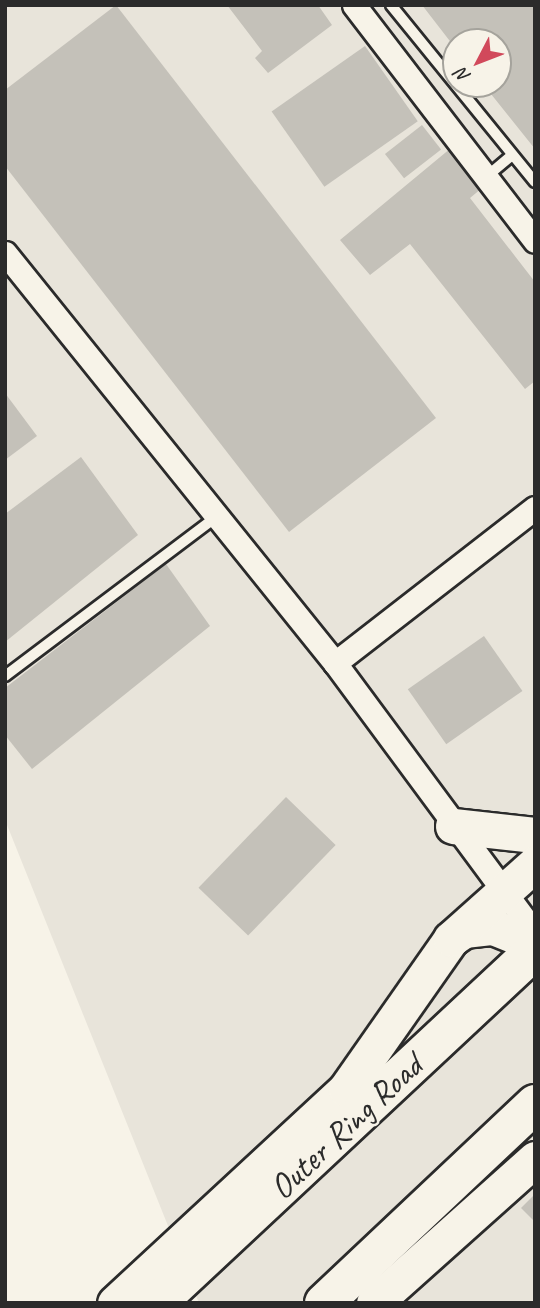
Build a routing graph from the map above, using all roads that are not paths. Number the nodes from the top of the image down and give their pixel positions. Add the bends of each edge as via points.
1 (354, 5) edge
2 (391, 5) edge
3 (512, 155) junction
4 (485, 177) junction
5 (535, 182) edge
6 (535, 240) edge
7 (5, 254) edge
8 (535, 508) edge
9 (216, 516) junction
10 (335, 663) junction
11 (5, 676) edge
12 (453, 826) junction
13 (535, 835) edge
14 (521, 875) edge
15 (451, 939) junction
16 (532, 943) edge
17 (535, 1104) edge
18 (535, 1160) edge
19 (115, 1303) edge
20 (157, 1303) edge
21 (324, 1303) edge
22 (374, 1303) edge

1 - 4 street
2 - 3 lane
3 - 4 lane
3 - 5 lane
4 - 6 street
7 - 9 street
8 - 10 street
9 - 10 street
9 - 11 lane
10 - 12 street
12 - 13 main road
12 - 14 street
14 - 15 main road
14 - 16 main road
15 - 16 main road via 464,930 493,928
15 - 19 main road via 346,1089
16 - 20 highway, Outer Ring Road
17 - 21 highway
18 - 22 main road

